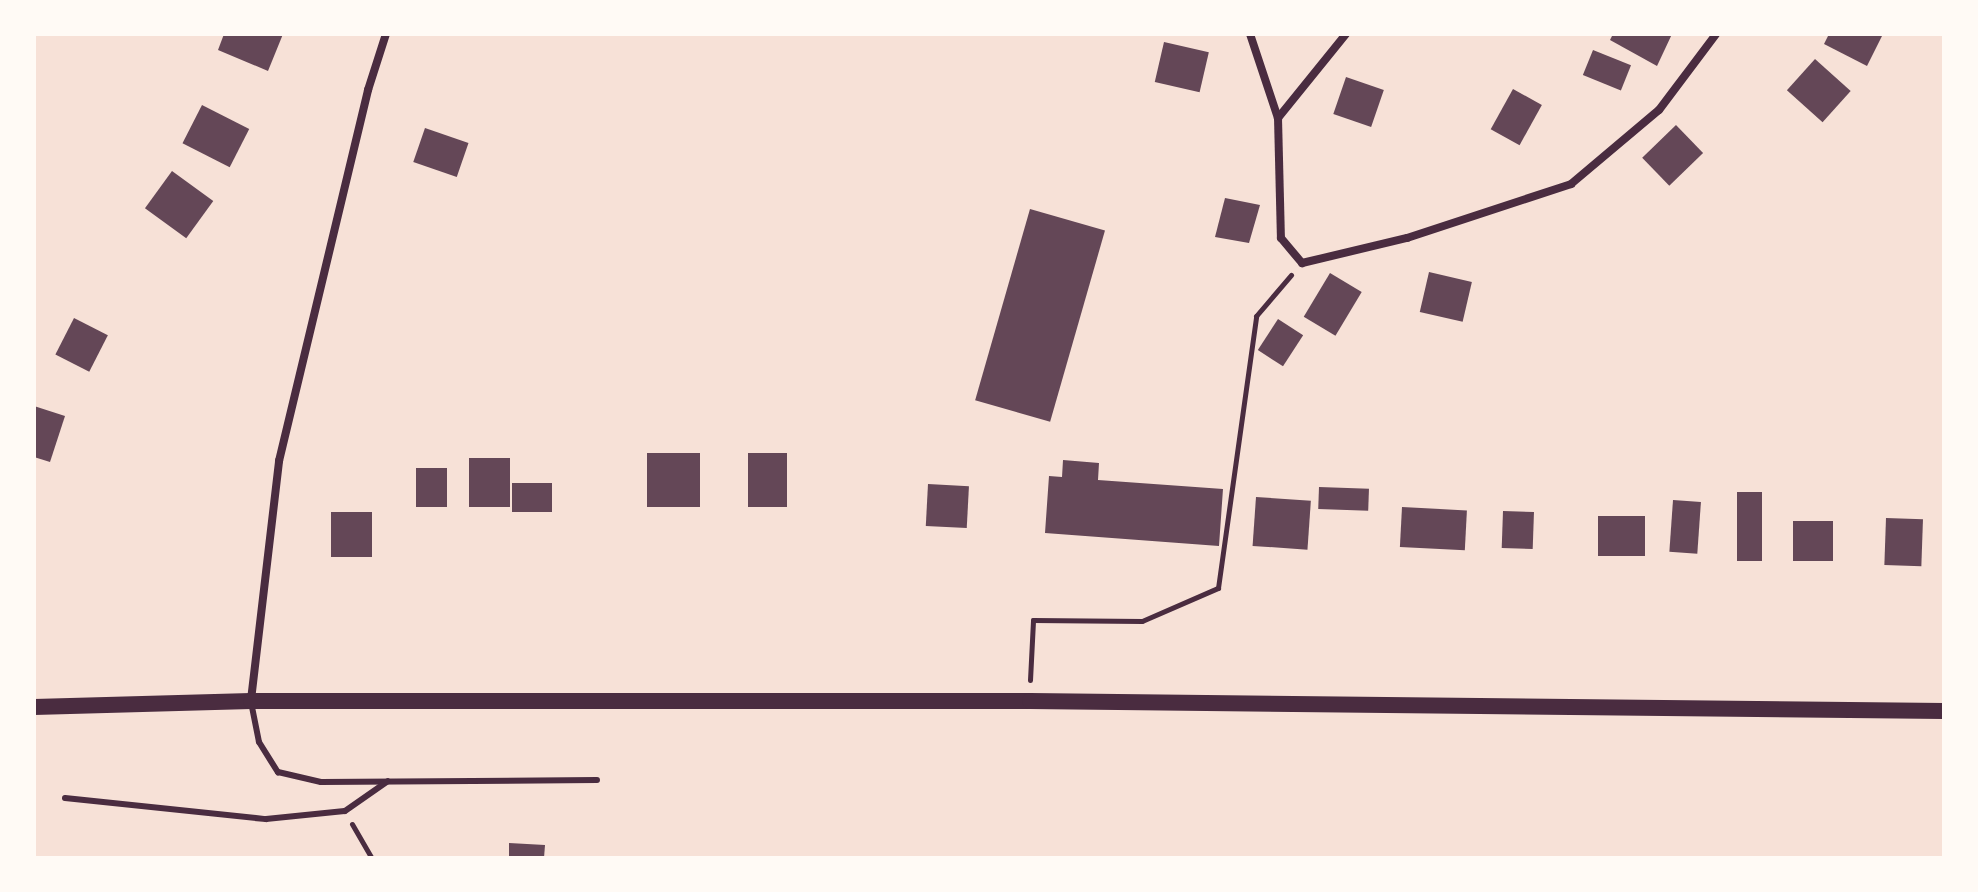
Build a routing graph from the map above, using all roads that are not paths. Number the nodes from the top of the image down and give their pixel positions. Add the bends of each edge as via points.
1 (386, 34) edge
2 (1250, 34) edge
3 (1346, 34) edge
4 (1716, 34) edge
5 (1278, 118) junction
6 (251, 701) junction
7 (34, 707) edge
8 (1944, 711) edge
9 (597, 780) dead end
10 (388, 781) junction
11 (65, 798) dead end

1 - 6 street via 279,461
2 - 5 street
3 - 5 street
4 - 5 street via 1659,110 1571,184 1407,238 1302,263 1281,238
6 - 7 main road
6 - 8 main road via 1030,701
6 - 10 lane via 259,742 278,772 321,782
9 - 10 lane
10 - 11 lane via 345,811 266,819

